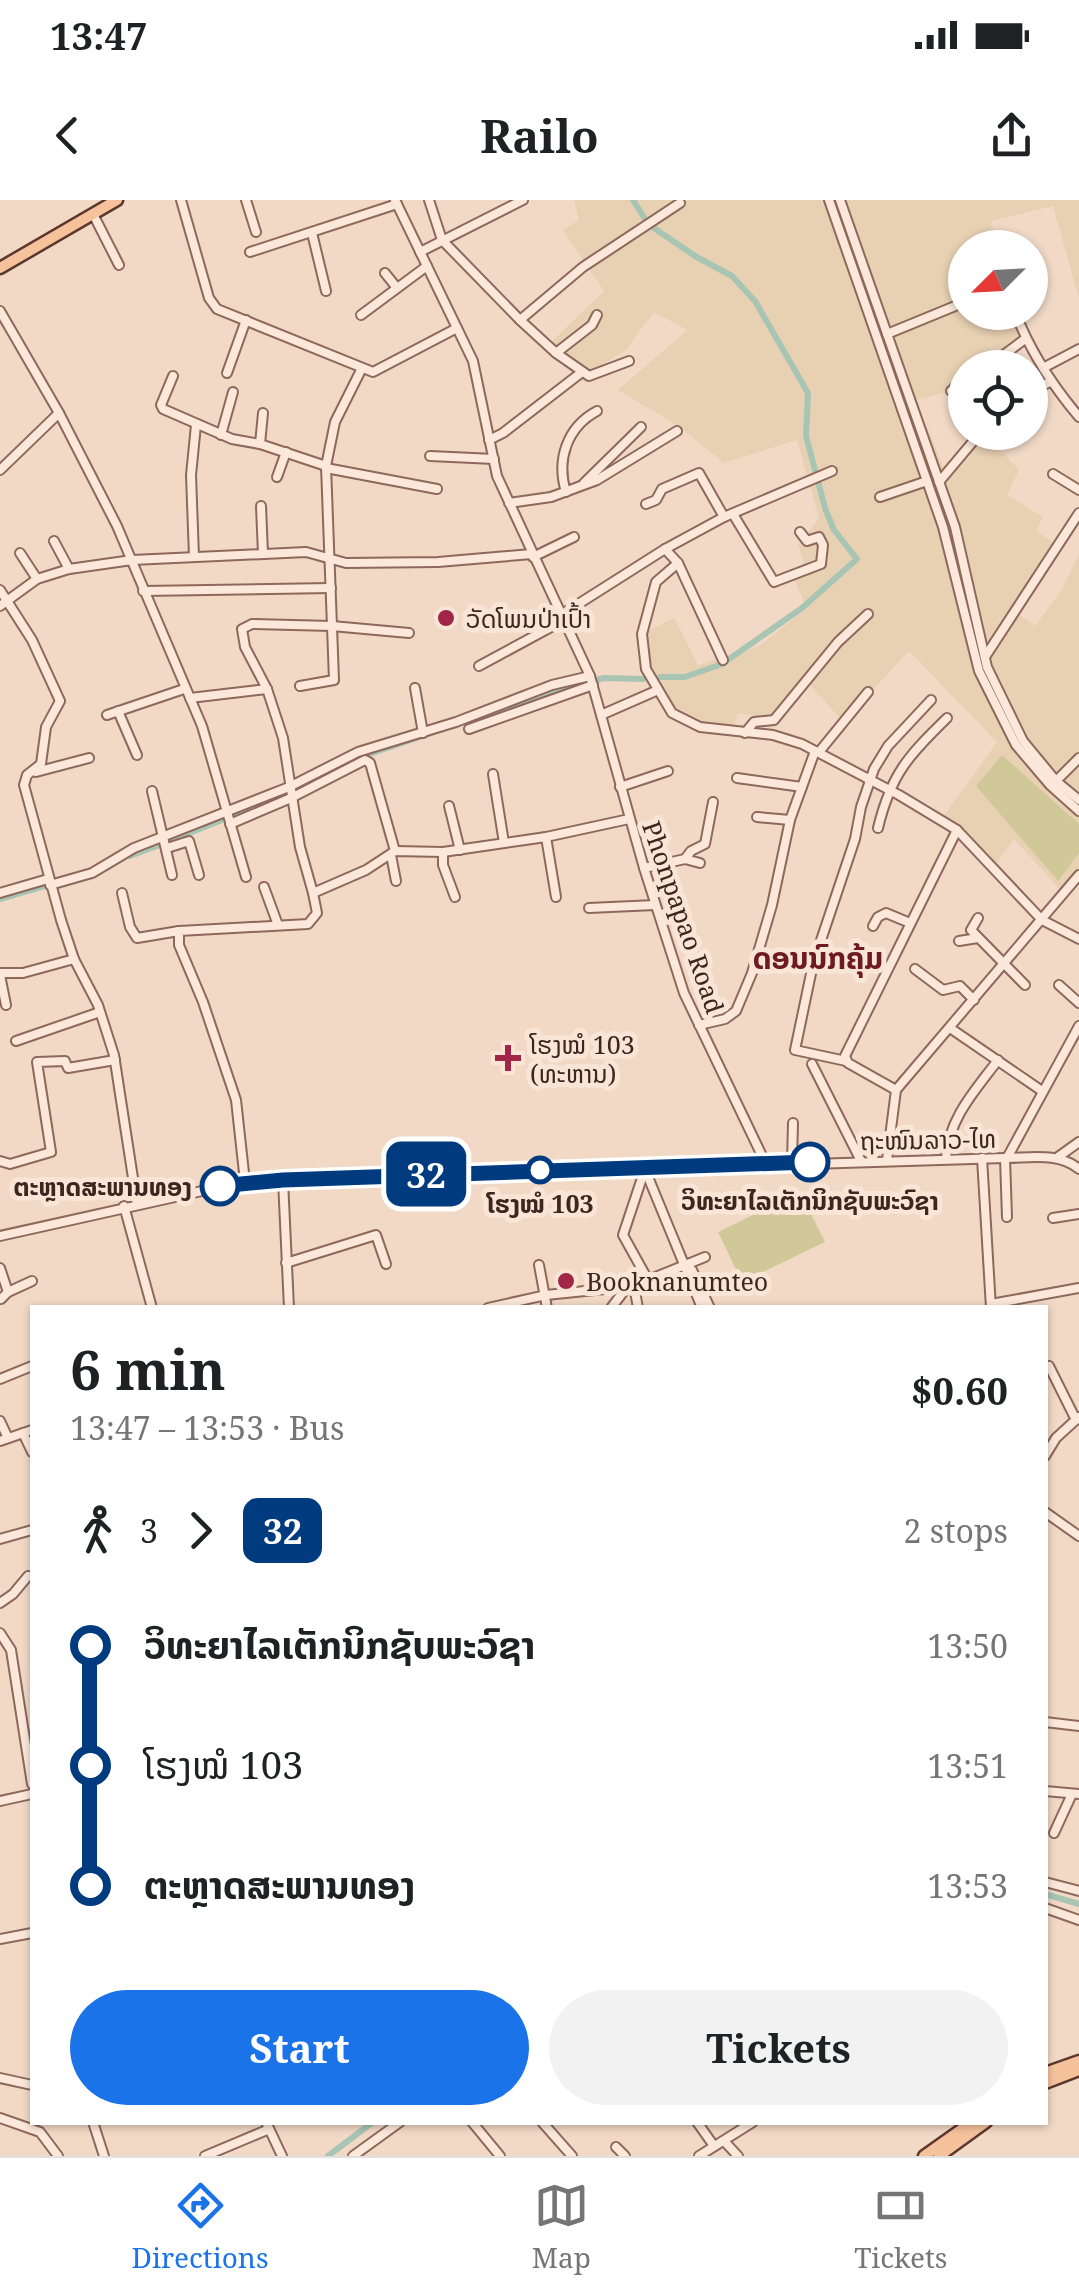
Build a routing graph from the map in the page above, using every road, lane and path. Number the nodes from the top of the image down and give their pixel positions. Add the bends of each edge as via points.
1 (116, 200) edge
2 (180, 200) edge
3 (246, 200) edge
4 (430, 200) edge
5 (522, 200) edge
6 (830, 200) edge
7 (840, 200) edge
8 (396, 202) edge
9 (680, 203) dead end
10 (92, 214) junction
11 (256, 232) dead end
12 (312, 233) junction
13 (442, 240) junction
14 (250, 252) dead end
15 (420, 252) junction
16 (119, 264) dead end
17 (427, 266) junction
18 (0, 268) edge
19 (384, 273) dead end
20 (397, 288) junction
21 (326, 291) dead end
22 (948, 309) edge
23 (0, 311) edge
24 (361, 314) dead end
25 (598, 315) dead end
26 (246, 320) junction
27 (520, 320) junction
28 (457, 328) junction
29 (1022, 330) edge
30 (886, 334) junction
31 (1025, 338) junction
32 (1079, 349) edge
33 (1010, 350) edge
34 (1032, 350) edge
35 (556, 352) junction
36 (629, 361) dead end
37 (1048, 365) edge
38 (362, 368) junction
39 (582, 372) junction
40 (227, 373) dead end
41 (174, 376) dead end
42 (1048, 378) edge
43 (1050, 382) joint
44 (233, 392) dead end
45 (597, 411) dead end
46 (59, 413) junction
47 (263, 413) dead end
48 (1079, 416) edge
49 (196, 425) junction
50 (641, 426) dead end
51 (677, 432) dead end
52 (220, 435) junction
53 (490, 440) junction
54 (260, 444) junction
55 (966, 450) edge
56 (286, 452) junction
57 (430, 456) dead end
58 (494, 459) junction
59 (326, 467) junction
60 (0, 470) edge
61 (832, 471) dead end
62 (1054, 474) dead end
63 (278, 477) dead end
64 (928, 481) junction
65 (939, 482) junction
66 (584, 483) junction
67 (437, 490) dead end
68 (1079, 490) edge
69 (566, 492) junction
70 (880, 496) dead end
71 (509, 503) junction
72 (646, 504) dead end
73 (261, 506) dead end
74 (1079, 513) edge
75 (728, 515) junction
76 (800, 532) dead end
77 (574, 537) dead end
78 (54, 541) dead end
79 (665, 549) junction
80 (20, 552) dead end
81 (263, 554) junction
82 (532, 556) junction
83 (194, 557) junction
84 (329, 557) junction
85 (132, 560) junction
86 (678, 563) junction
87 (68, 568) junction
88 (38, 579) junction
89 (331, 588) junction
90 (0, 590) edge
91 (143, 591) junction
92 (3, 603) edge
93 (868, 614) dead end
94 (562, 618) junction
95 (332, 626) junction
96 (410, 633) dead end
97 (985, 656) junction
98 (723, 660) dead end
99 (479, 666) dead end
100 (592, 681) junction
101 (300, 686) dead end
102 (415, 688) dead end
103 (267, 689) junction
104 (658, 690) junction
105 (868, 692) dead end
106 (187, 693) junction
107 (931, 700) dead end
108 (118, 711) junction
109 (107, 715) dead end
110 (601, 715) junction
111 (947, 718) dead end
112 (468, 729) dead end
113 (423, 733) junction
114 (745, 733) junction
115 (817, 751) junction
116 (137, 755) dead end
117 (89, 758) dead end
118 (1079, 758) edge
119 (668, 770) dead end
120 (492, 774) dead end
121 (27, 775) junction
122 (737, 778) dead end
123 (870, 779) junction
124 (1056, 781) junction
125 (290, 787) junction
126 (620, 787) junction
127 (802, 787) junction
128 (890, 790) junction
129 (152, 792) dead end
130 (291, 798) junction
131 (1079, 800) edge
132 (713, 802) dead end
133 (448, 806) dead end
134 (1079, 811) edge
135 (225, 814) junction
136 (757, 817) dead end
137 (630, 819) junction
138 (790, 820) junction
139 (230, 824) junction
140 (878, 828) dead end
141 (957, 830) junction
142 (165, 837) junction
143 (546, 837) junction
144 (504, 843) junction
145 (167, 848) junction
146 (460, 850) junction
147 (443, 852) junction
148 (393, 853) junction
149 (685, 859) junction
150 (700, 863) dead end
151 (644, 868) junction
152 (172, 875) dead end
153 (198, 875) dead end
154 (1079, 875) edge
155 (246, 877) dead end
156 (396, 881) dead end
157 (49, 882) junction
158 (264, 887) dead end
159 (0, 893) edge
160 (122, 893) dead end
161 (313, 893) junction
162 (556, 896) dead end
163 (455, 897) dead end
164 (655, 905) junction
165 (589, 908) dead end
166 (978, 918) dead end
167 (1042, 920) junction
168 (910, 924) junction
169 (278, 925) junction
170 (873, 926) dead end
171 (180, 931) junction
172 (978, 938) junction
173 (1079, 939) edge
174 (959, 941) dead end
175 (74, 958) junction
176 (1005, 965) junction
177 (915, 969) dead end
178 (0, 974) edge
179 (1024, 984) dead end
180 (1059, 986) dead end
181 (974, 1000) junction
182 (1079, 1003) edge
183 (6, 1004) dead end
184 (100, 1012) junction
185 (699, 1026) junction
186 (1079, 1026) edge
187 (950, 1028) junction
188 (16, 1042) dead end
189 (115, 1060) junction
190 (998, 1060) junction
191 (846, 1061) junction
192 (812, 1064) dead end
193 (896, 1090) junction
194 (1042, 1091) junction
195 (793, 1123) dead end
196 (1079, 1142) edge
197 (946, 1158) junction
198 (982, 1158) junction
199 (1006, 1158) junction
200 (1058, 1158) junction
201 (887, 1160) junction
202 (0, 1161) edge
203 (860, 1161) junction
204 (766, 1162) junction
205 (792, 1162) junction
206 (646, 1169) junction
207 (1079, 1169) edge
208 (283, 1180) junction
209 (245, 1182) junction
210 (137, 1204) junction
211 (124, 1206) junction
212 (1079, 1214) edge
213 (1007, 1217) dead end
214 (1053, 1218) dead end
215 (0, 1236) edge
216 (705, 1257) dead end
217 (286, 1263) junction
218 (386, 1264) dead end
219 (539, 1265) dead end
220 (684, 1266) junction
221 (0, 1268) edge
222 (648, 1280) junction
223 (32, 1281) dead end
224 (630, 1287) junction
225 (1079, 1288) edge
226 (546, 1295) junction
227 (4, 1296) edge
228 (151, 1305) edge
229 (289, 1305) edge
230 (508, 1305) edge
231 (547, 1305) edge
232 (614, 1305) edge
233 (637, 1305) edge
234 (704, 1305) edge
235 (991, 1305) edge
236 (996, 1305) edge
237 (1049, 1366) dead end
238 (30, 1367) edge
239 (0, 1379) edge
240 (1078, 1418) edge
241 (0, 1420) edge
242 (30, 1431) edge
243 (22, 1433) junction
244 (4, 1439) edge
245 (30, 1448) edge
246 (1048, 1451) edge
247 (1048, 1514) edge
248 (30, 1531) edge
249 (1079, 1536) edge
250 (0, 1539) edge
251 (28, 1576) dead end
252 (0, 1603) edge
253 (0, 1633) edge
254 (1048, 1722) edge
255 (1079, 1726) edge
256 (30, 1771) edge
257 (1048, 1790) edge
258 (30, 1794) edge
259 (1076, 1794) edge
260 (0, 1801) edge
261 (1054, 1833) dead end
262 (1048, 1883) edge
263 (1079, 1891) edge
264 (1048, 1909) edge
265 (1079, 1920) edge
266 (30, 1933) edge
267 (0, 1939) edge
268 (1079, 2061) edge
269 (1079, 2070) edge
270 (1048, 2073) edge
271 (0, 2078) edge
272 (1048, 2082) edge
273 (30, 2084) edge
274 (0, 2118) edge
275 (94, 2125) edge
276 (474, 2125) edge
277 (545, 2125) edge
278 (699, 2125) edge
279 (748, 2125) edge
280 (968, 2125) edge
281 (982, 2125) edge
282 (266, 2126) edge
283 (379, 2130) edge
284 (724, 2141) junction
285 (371, 2143) junction
286 (714, 2146) junction
287 (616, 2147) dead end
288 (58, 2156) edge
289 (104, 2156) edge
290 (205, 2156) edge
291 (282, 2156) edge
292 (353, 2156) edge
293 (378, 2156) edge
294 (500, 2156) edge
295 (572, 2156) edge
296 (625, 2156) edge
297 (699, 2156) edge
298 (738, 2156) edge
299 (924, 2156) edge
300 (939, 2156) edge

1 - 10 main road
2 - 26 street via 209,298 217,309
3 - 11 street
4 - 13 street
5 - 13 street
6 - 64 street
7 - 30 street
8 - 12 street
8 - 15 street, Phonpapao Road
9 - 27 street via 583,267
10 - 16 street
10 - 18 main road
12 - 14 street
12 - 21 street
13 - 15 street
13 - 27 street
15 - 17 street, Phonpapao Road
17 - 20 street
17 - 28 street, Phonpapao Road
19 - 20 street
20 - 24 street
22 - 30 street
23 - 46 street
25 - 35 street
26 - 38 street
26 - 40 street
27 - 35 street
28 - 38 street via 373,372
28 - 53 street, Phonpapao Road via 473,361
29 - 31 street
30 - 65 street
31 - 33 street
31 - 34 street
32 - 37 street
35 - 39 street
36 - 39 street via 589,376
38 - 59 street via 341,407
39 - 53 street
41 - 49 street via 161,407
42 - 43 street
43 - 48 street
44 - 52 street
45 - 69 street via 570,436 562,460
46 - 60 street
46 - 85 street
47 - 54 street
49 - 52 street
49 - 83 street
50 - 66 street
51 - 66 street
52 - 54 street
53 - 58 street, Phonpapao Road
54 - 56 street
55 - 65 street
56 - 59 street
56 - 63 street
57 - 58 street
58 - 71 street, Phonpapao Road
59 - 67 street
59 - 84 street
61 - 75 street
62 - 68 street
64 - 70 street
64 - 134 street via 978,671 1016,745
65 - 97 street
66 - 69 street
69 - 71 street
71 - 82 street, Phonpapao Road
72 - 75 street via 698,473
73 - 81 street
74 - 97 street
75 - 76 street via 774,582 821,564 819,537 807,542
75 - 79 street
77 - 82 street
78 - 87 street
79 - 86 street
79 - 94 street
80 - 88 street
81 - 83 street
81 - 84 street
82 - 84 street via 346,563
82 - 94 street, Phonpapao Road
83 - 85 street
84 - 89 street
85 - 87 street
85 - 91 street
86 - 98 street
86 - 104 street via 656,582 642,634 646,669
87 - 88 street
88 - 92 street
89 - 91 street
89 - 95 street
90 - 92 street
91 - 106 street
92 - 121 street via 32,640 60,701 46,727 41,764
93 - 114 street via 774,720 754,722
94 - 99 street
94 - 100 street, Phonpapao Road
95 - 96 street
95 - 101 street via 334,680
95 - 103 street via 243,627 245,647
97 - 124 street via 1023,741
100 - 110 street, Phonpapao Road
100 - 112 street
100 - 113 street via 552,685
102 - 113 street
103 - 106 street
103 - 125 street
104 - 110 street
104 - 114 street via 672,713 700,727
105 - 115 street
106 - 108 street
106 - 135 street
107 - 123 street via 888,746
108 - 109 street
108 - 116 street
110 - 126 street, Phonpapao Road
111 - 128 street via 906,760
113 - 125 street via 358,752
114 - 115 street
115 - 123 street
115 - 127 street
117 - 121 street
118 - 124 street
119 - 126 street
120 - 144 street
121 - 157 street
122 - 127 street
123 - 128 street
123 - 191 street via 813,964 795,1050
124 - 131 street
125 - 130 street
125 - 135 street
126 - 137 street, Phonpapao Road
127 - 138 street
128 - 140 street
128 - 141 street
129 - 142 street
130 - 139 street
130 - 148 street via 369,761
130 - 161 street
132 - 149 street via 705,844
133 - 146 street
135 - 139 street
135 - 142 street
136 - 138 street
137 - 143 street
137 - 151 street, Phonpapao Road
138 - 185 street via 772,905 736,1011
139 - 155 street
141 - 167 street
141 - 168 street
142 - 145 street
142 - 157 street via 92,873
143 - 144 street
143 - 162 street
144 - 146 street
145 - 152 street
145 - 153 street via 189,840
146 - 147 street
147 - 148 street
147 - 163 street
148 - 156 street
148 - 161 street
149 - 150 street
149 - 151 street
151 - 164 street, Phonpapao Road
154 - 167 street
157 - 159 street
157 - 175 street
158 - 169 street
160 - 171 street via 137,938
161 - 169 street via 317,913 310,922
164 - 165 street
164 - 185 street, Phonpapao Road
166 - 172 street via 971,928
167 - 173 street
167 - 176 street
168 - 170 street via 886,913
168 - 191 street
169 - 171 street
171 - 209 street via 182,956 236,1100
172 - 174 street
172 - 176 street
175 - 178 street
175 - 184 street
176 - 179 street
176 - 181 street
177 - 181 street via 942,990 960,986
178 - 183 street
180 - 182 street
181 - 187 street
184 - 188 street
184 - 189 street
185 - 204 street, Phonpapao Road
186 - 194 street
187 - 190 street
187 - 193 street
189 - 202 street via 68,1068 64,1062 37,1062 51,1152
189 - 210 street
190 - 194 street
190 - 197 street via 962,1106
191 - 193 street
192 - 203 street
193 - 201 street
194 - 199 street
195 - 205 street
196 - 200 street
197 - 198 street, ຖະໜົນລາວ-ໄທ
197 - 201 street, ຖະໜົນລາວ-ໄທ
198 - 199 street, ຖະໜົນລາວ-ໄທ
198 - 235 street
199 - 200 street, ຖະໜົນລາວ-ໄທ
199 - 213 street
200 - 207 street, ຖະໜົນລາວ-ໄທ
201 - 203 street, ຖະໜົນລາວ-ໄທ
203 - 205 street, ຖະໜົນລາວ-ໄທ
204 - 205 street, ຖະໜົນລາວ-ໄທ
204 - 206 street, ຖະໜົນລາວ-ໄທ
206 - 208 street, ຖະໜົນລາວ-ໄທ
206 - 220 street
206 - 222 street via 623,1236
208 - 209 street, ຖະໜົນລາວ-ໄທ
208 - 217 street
209 - 210 street, ຖະໜົນລາວ-ໄທ
210 - 211 street, ຖະໜົນລາວ-ໄທ
211 - 215 street, ຖະໜົນລາວ-ໄທ
211 - 228 street
212 - 214 street
216 - 220 street
217 - 218 street via 376,1235
217 - 229 street
219 - 226 street
220 - 222 street
220 - 234 street
221 - 227 street
222 - 224 street
223 - 227 street
224 - 226 street
224 - 232 street
224 - 233 street
225 - 236 street
226 - 230 street
226 - 231 street
237 - 240 street
238 - 239 street
240 - 246 street
241 - 244 street
242 - 243 street
243 - 244 street
243 - 245 street
247 - 249 street
248 - 250 street
251 - 252 street
253 - 256 street via 11,1650
254 - 255 street
257 - 259 street
258 - 260 street
259 - 261 street
262 - 263 street
264 - 265 street
266 - 267 street
268 - 270 main road
269 - 272 main road
271 - 273 street
274 - 288 street via 40,2132
275 - 289 street
276 - 294 street
277 - 295 street
278 - 286 street
279 - 284 street
280 - 299 main road
281 - 300 main road
282 - 290 street
282 - 291 street
283 - 285 street
284 - 286 street
284 - 298 street
285 - 292 street
285 - 293 street
286 - 297 street
287 - 296 street

